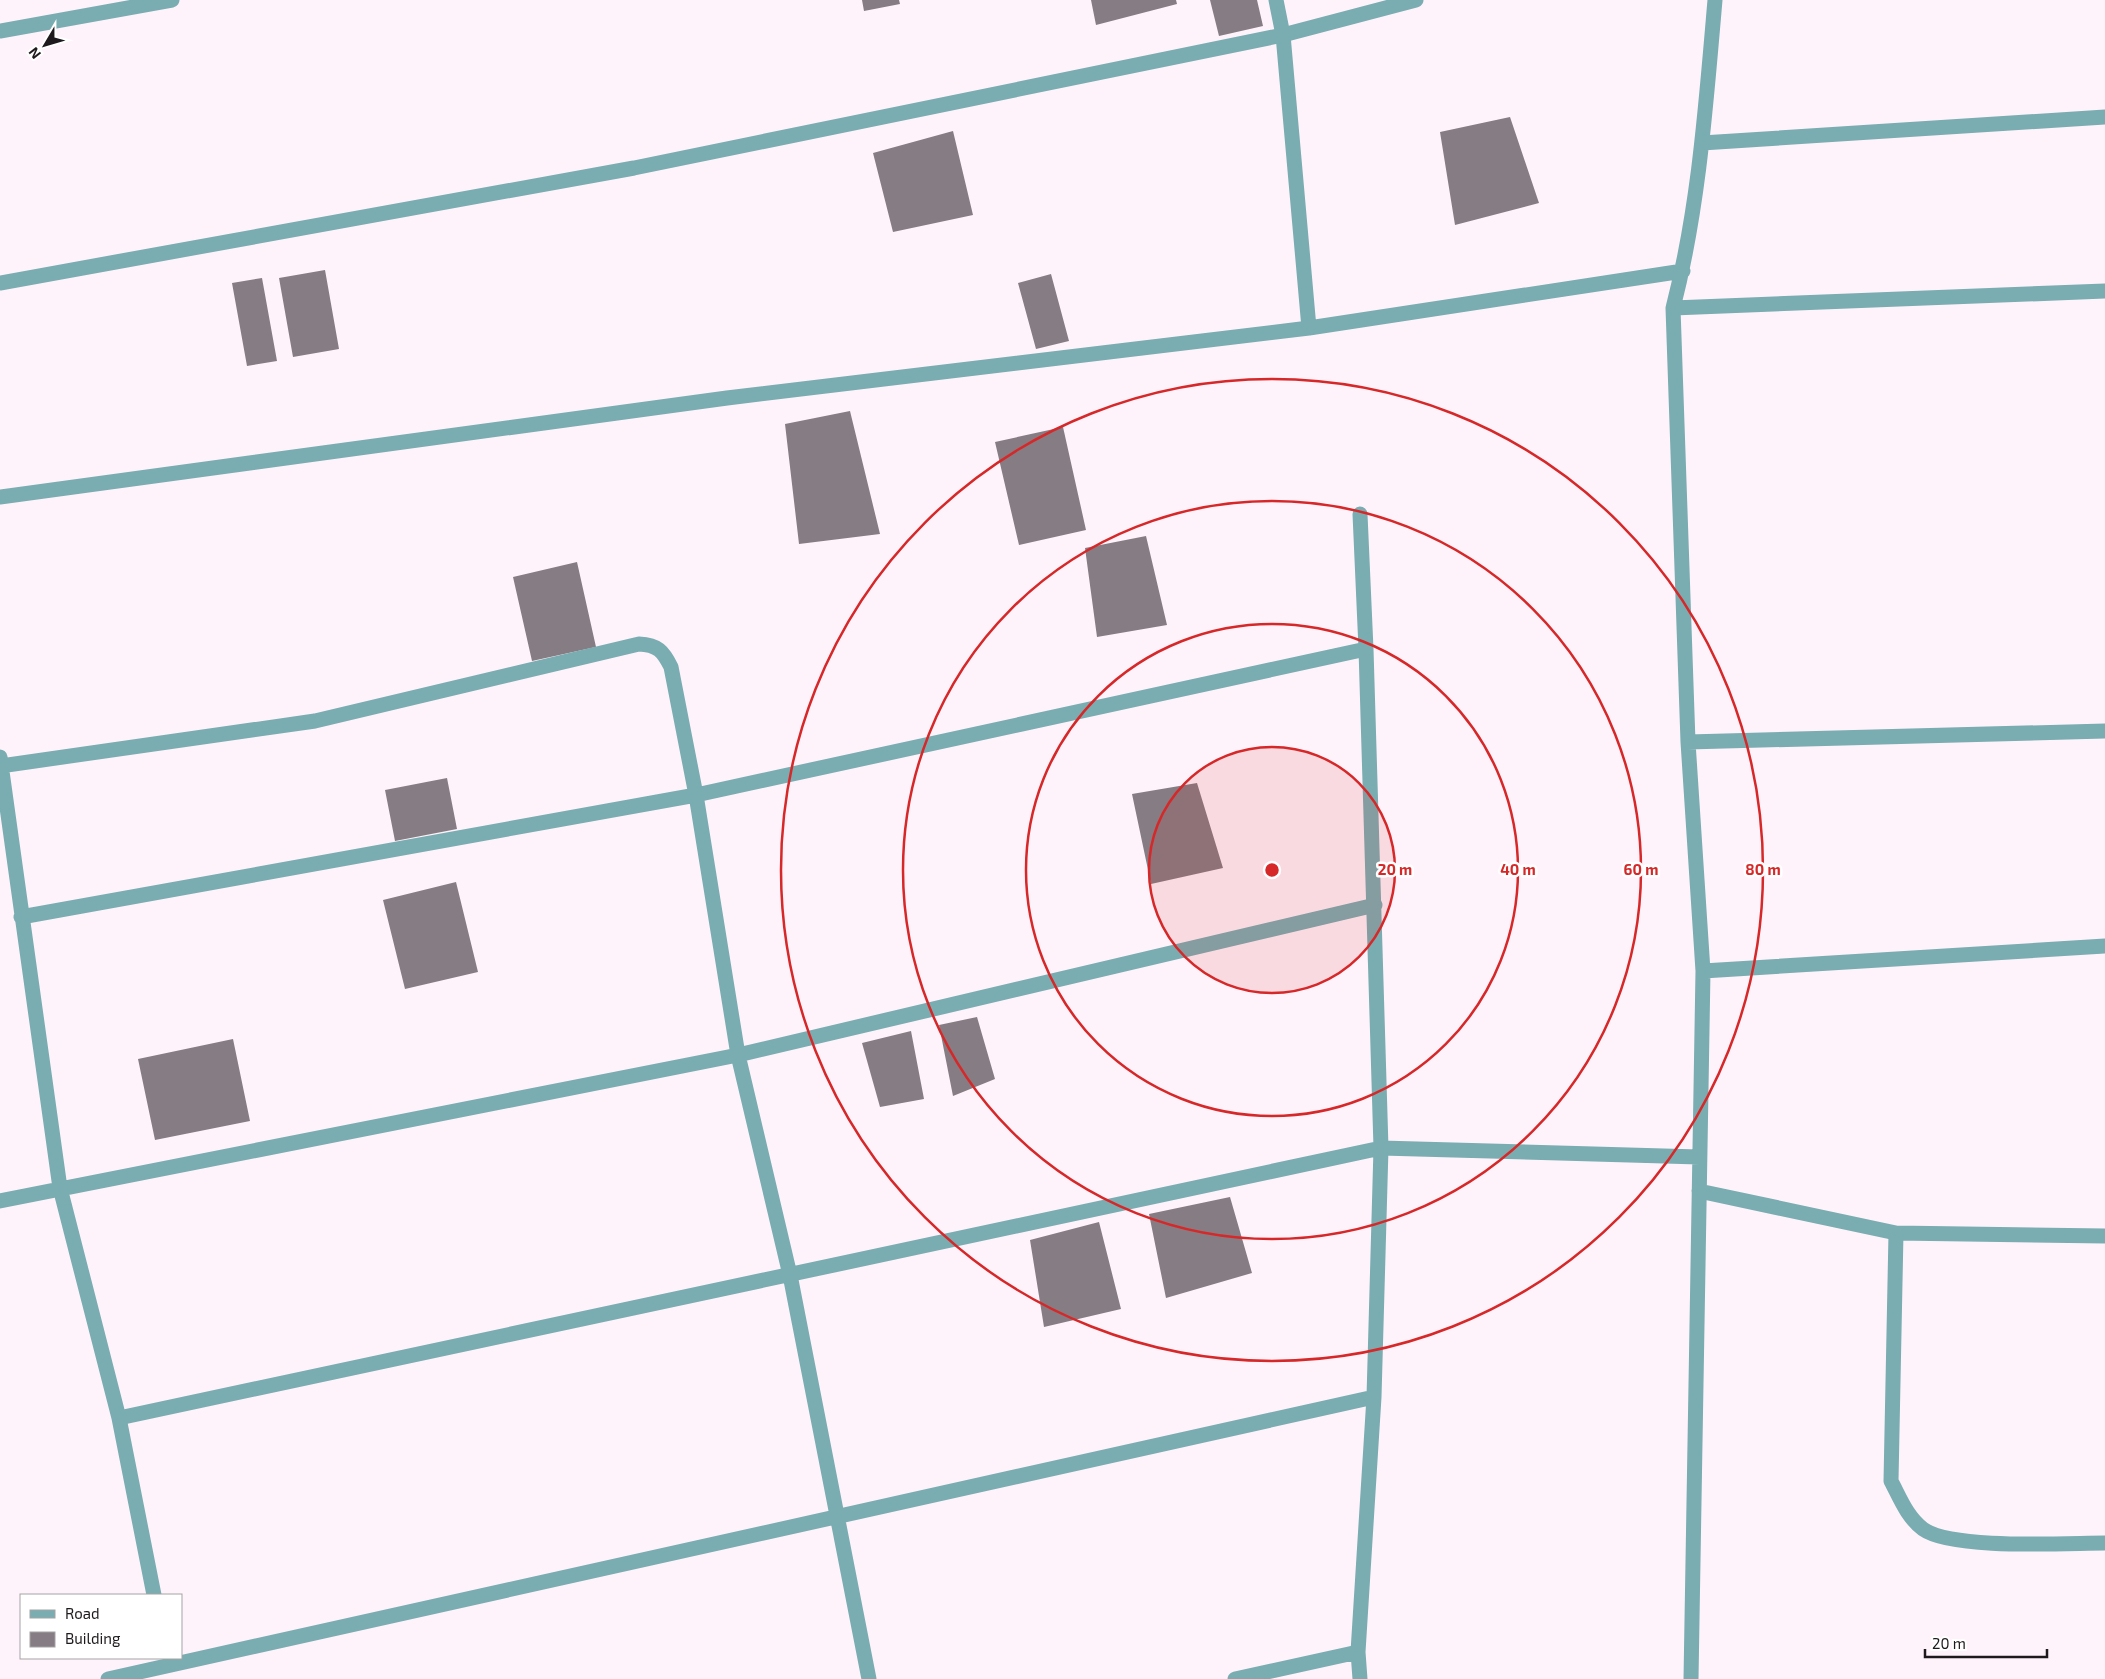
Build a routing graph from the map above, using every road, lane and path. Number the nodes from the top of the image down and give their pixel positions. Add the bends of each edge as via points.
1 (172, 0) edge
2 (1276, 0) edge
3 (1416, 0) edge
4 (1715, 0) edge
5 (0, 31) edge
6 (1283, 36) junction
7 (2105, 117) edge
8 (1702, 142) junction
9 (1683, 271) junction
10 (0, 283) edge
11 (2105, 291) edge
12 (1673, 308) junction
13 (1309, 328) junction
14 (0, 497) edge
15 (1360, 514) dead end
16 (1366, 650) junction
17 (2105, 731) edge
18 (1688, 742) junction
19 (0, 757) edge
20 (0, 766) edge
21 (696, 795) junction
22 (1375, 905) junction
23 (21, 917) junction
24 (2105, 946) edge
25 (1703, 971) junction
26 (738, 1055) junction
27 (1381, 1148) junction
28 (1699, 1157) junction
29 (60, 1188) junction
30 (1699, 1191) junction
31 (0, 1201) edge
32 (1896, 1233) junction
33 (2105, 1236) edge
34 (790, 1275) junction
35 (1374, 1397) junction
36 (119, 1418) junction
37 (837, 1516) junction
38 (2105, 1543) edge
39 (154, 1594) edge
40 (1358, 1652) junction
41 (168, 1668) edge
42 (108, 1679) edge
43 (869, 1679) edge
44 (1235, 1679) edge
45 (1360, 1679) edge
46 (1691, 1679) edge

1 - 5 street
2 - 6 street
3 - 6 street
4 - 8 street
6 - 10 street via 634,168
6 - 13 street
7 - 8 street
8 - 9 street
9 - 12 street
9 - 13 street
11 - 12 street
12 - 18 street
13 - 14 street via 727,398
15 - 16 street
16 - 21 street
16 - 22 street
17 - 18 street
18 - 25 street
19 - 20 street
20 - 21 street via 315,721 639,644 651,645 664,653 671,667
20 - 23 street
21 - 23 street
21 - 26 street
22 - 26 street
22 - 27 street
23 - 29 street
24 - 25 street
25 - 28 street
26 - 29 street
26 - 34 street
27 - 28 street
27 - 34 street
27 - 35 street
28 - 30 street
29 - 31 street
29 - 36 street
30 - 32 street
30 - 46 street
32 - 33 street
32 - 38 street via 1891,1481 1908,1514 1924,1529 1950,1539
34 - 36 street
34 - 37 street
35 - 37 street
35 - 40 street
36 - 39 street
37 - 41 street
37 - 43 street
40 - 44 street
40 - 45 street
41 - 42 street

